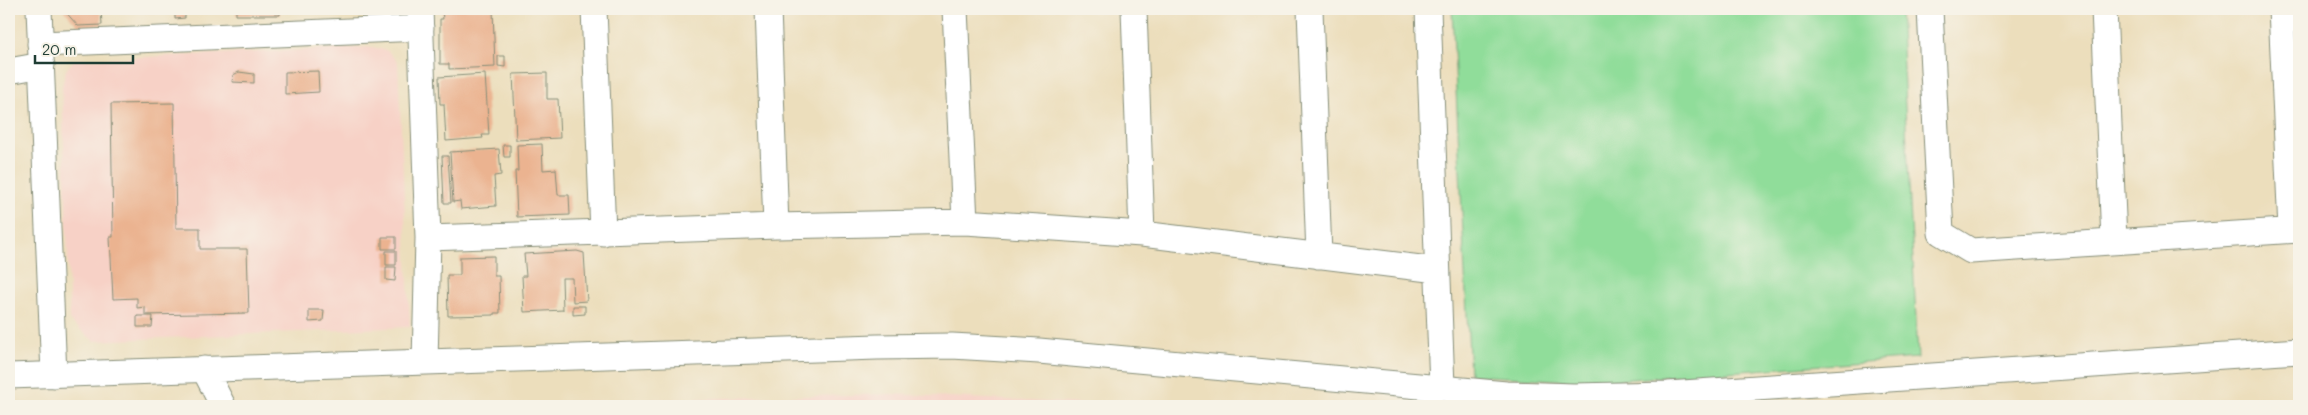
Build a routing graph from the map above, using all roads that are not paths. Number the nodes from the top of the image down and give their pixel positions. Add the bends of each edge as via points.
1 (39, 9) edge
2 (594, 9) edge
3 (768, 9) edge
4 (955, 9) edge
5 (1134, 9) edge
6 (1310, 9) edge
7 (1428, 9) edge
8 (1930, 9) edge
9 (2104, 9) edge
10 (2281, 9) edge
11 (420, 18) edge
12 (41, 54) junction
13 (9, 71) edge
14 (965, 222) junction
15 (776, 226) junction
16 (2295, 230) edge
17 (603, 233) junction
18 (1142, 234) junction
19 (428, 238) junction
20 (2114, 240) junction
21 (1318, 256) junction
22 (1437, 270) junction
23 (2299, 351) edge
24 (425, 362) junction
25 (204, 369) junction
26 (54, 375) junction
27 (9, 376) edge
28 (1442, 387) junction
29 (1782, 396) edge
30 (223, 406) edge

1 - 12 street
2 - 17 street
3 - 15 street
4 - 14 street
5 - 18 street
6 - 21 street
7 - 22 street
8 - 20 street via 1941,232 1971,251
9 - 20 street
10 - 16 street
11 - 12 street
11 - 19 street
12 - 13 street
12 - 26 street
14 - 15 street
14 - 18 street
15 - 17 street
16 - 20 street
17 - 19 street
18 - 21 street
19 - 24 street
21 - 22 street
22 - 28 street
23 - 29 street
24 - 25 street
24 - 28 street via 952,346
25 - 26 street
25 - 30 street
26 - 27 street
28 - 29 street via 1506,394 1574,396

